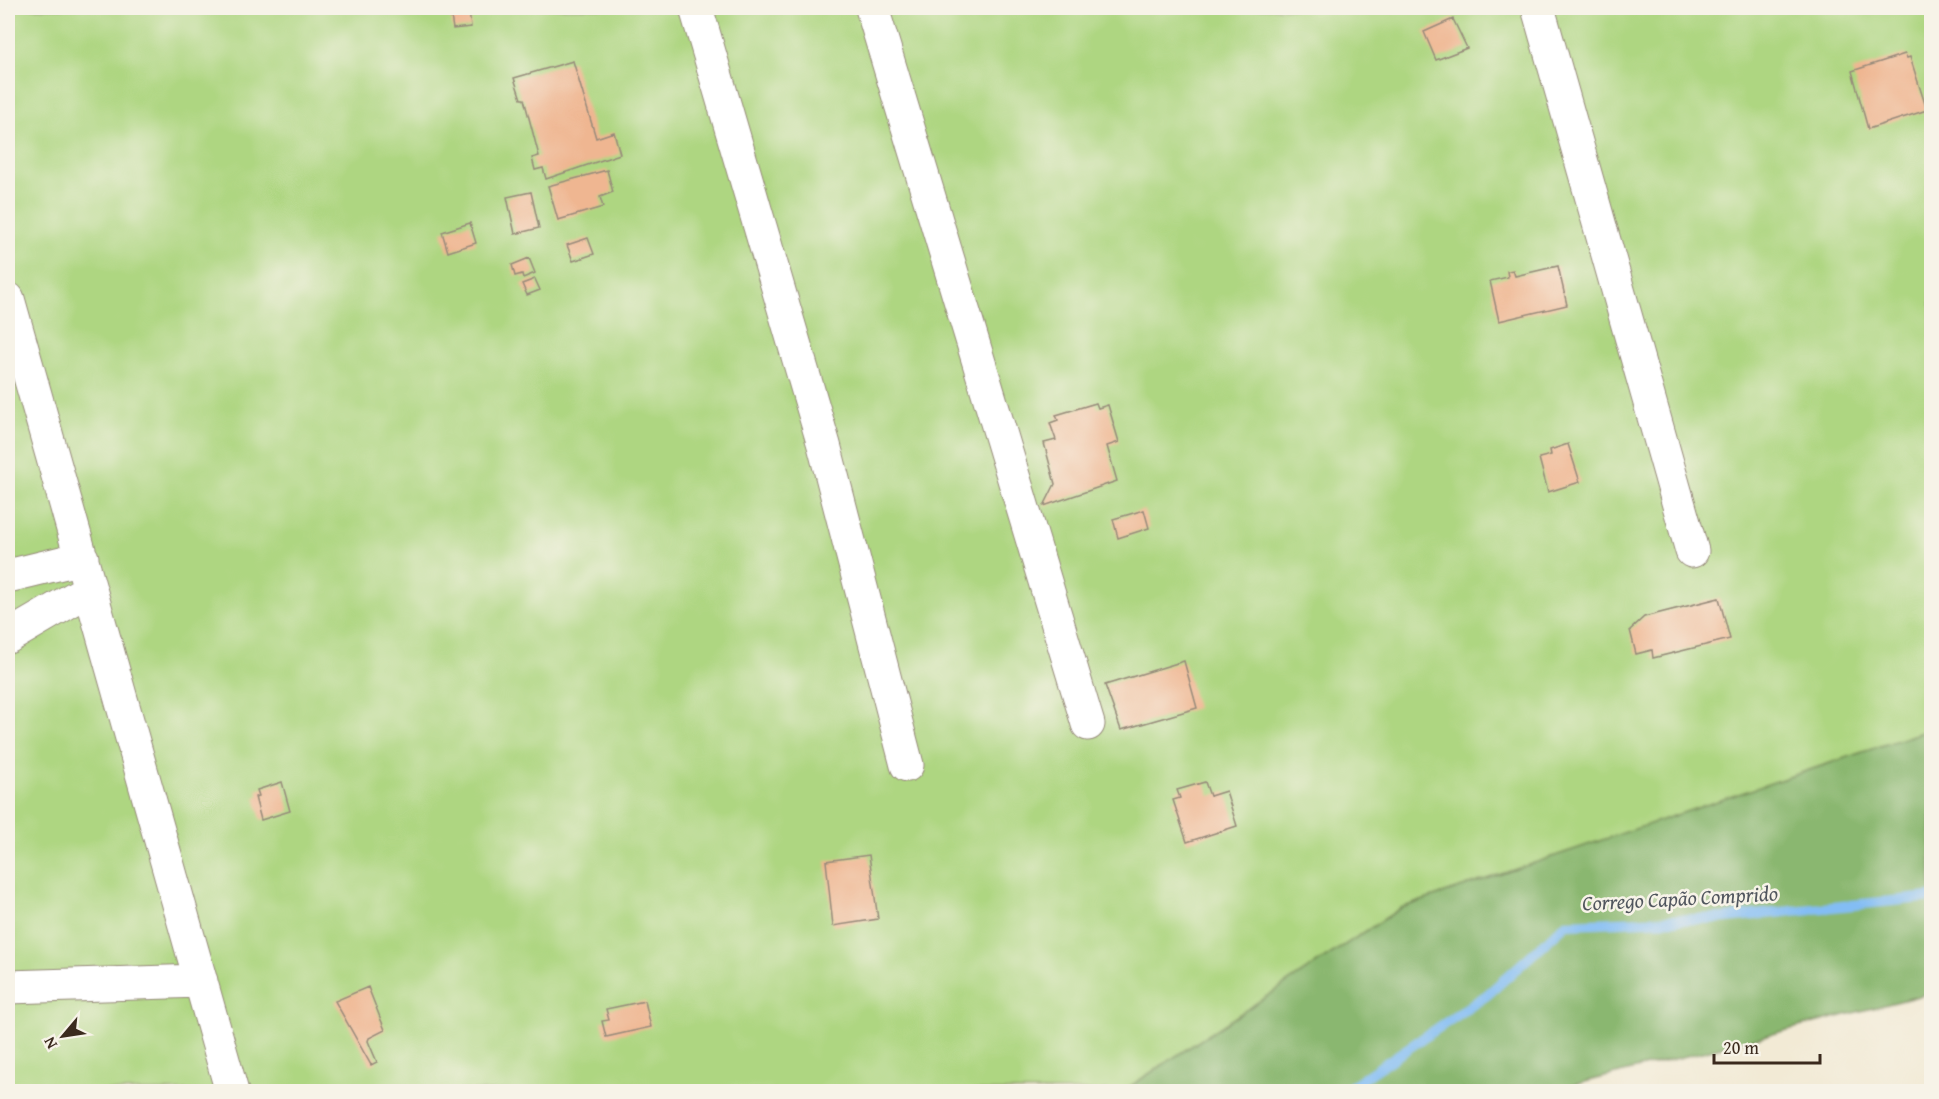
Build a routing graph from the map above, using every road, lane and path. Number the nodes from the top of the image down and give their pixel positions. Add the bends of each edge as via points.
1 (696, 8) edge
2 (872, 8) edge
3 (1538, 8) edge
4 (8, 299) edge
5 (14, 343) edge
6 (1692, 551) dead end
7 (86, 574) junction
8 (8, 576) edge
9 (8, 637) edge
10 (1088, 724) dead end
11 (907, 765) dead end
12 (201, 981) junction
13 (8, 987) edge
14 (232, 1092) edge

1 - 11 street via 824,445
2 - 10 street
3 - 6 street
4 - 5 street
5 - 7 street
7 - 8 street
7 - 9 street
7 - 12 street
12 - 13 street
12 - 14 street

